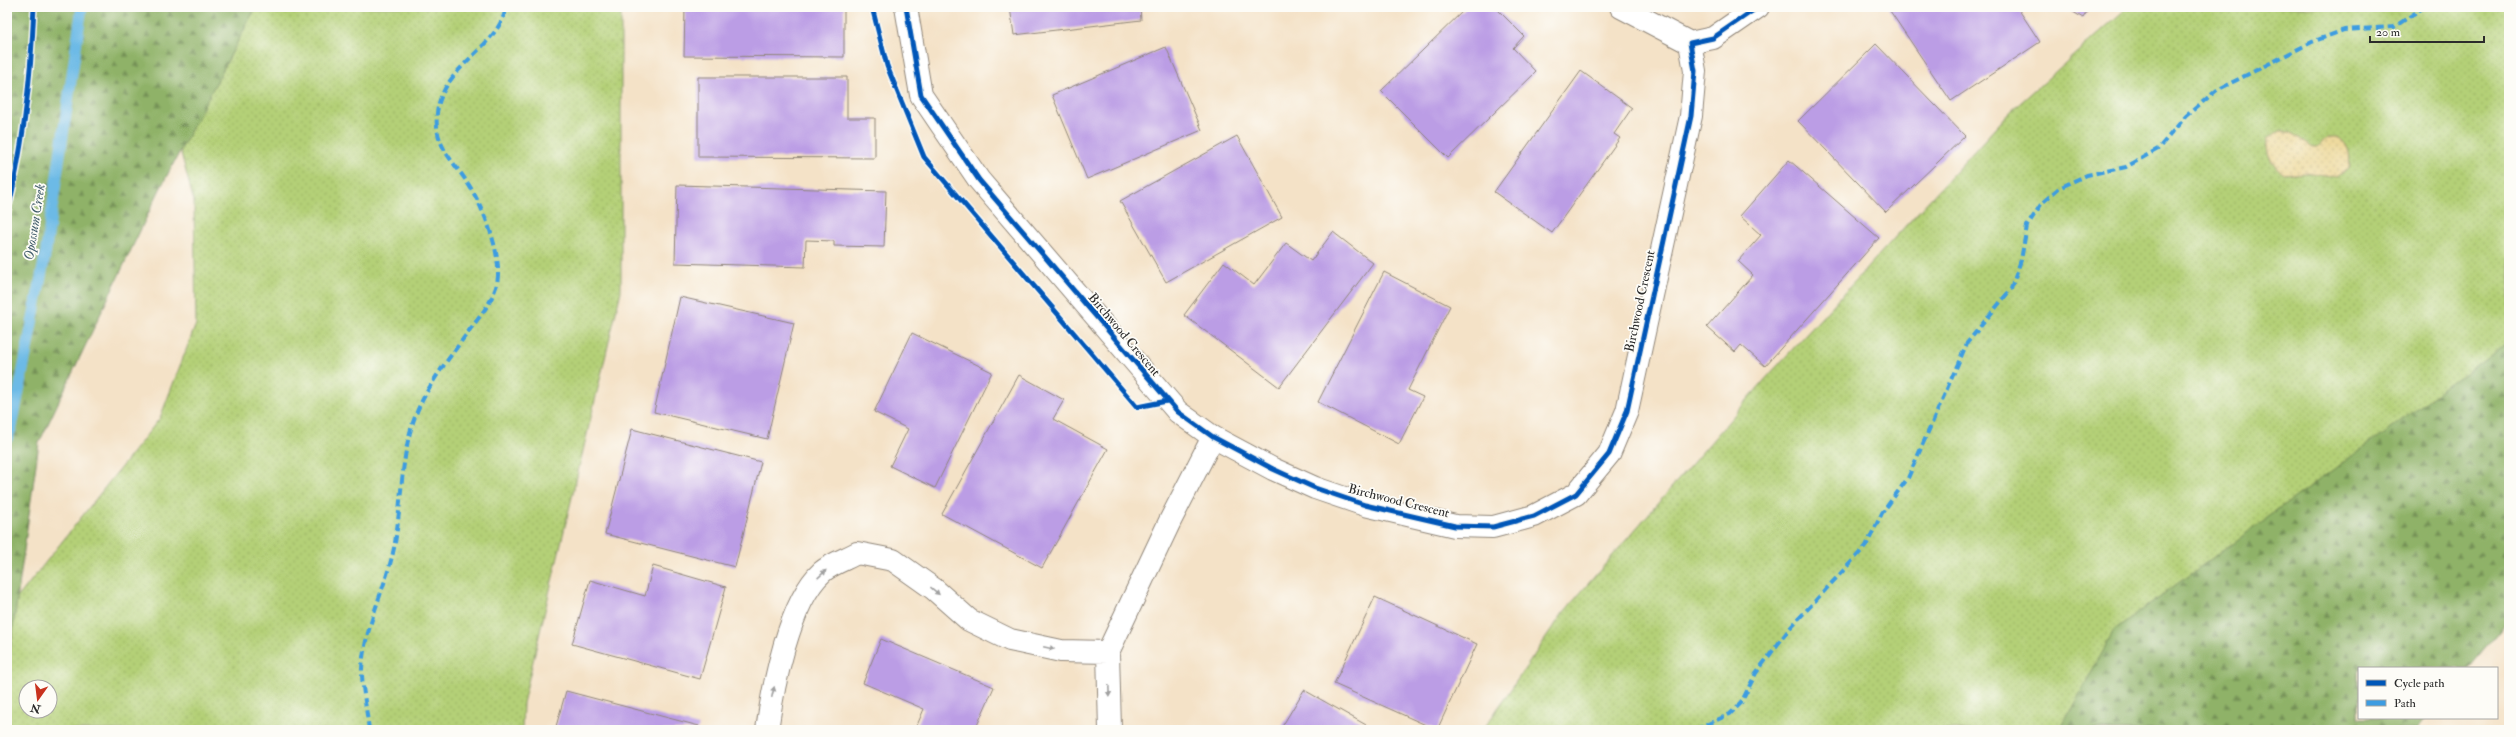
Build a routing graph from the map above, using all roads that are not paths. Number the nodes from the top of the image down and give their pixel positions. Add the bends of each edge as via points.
1 (906, 7) edge
2 (1621, 7) edge
3 (1758, 7) edge
4 (1690, 43) junction
5 (1213, 437) junction
6 (1108, 652) junction
7 (767, 730) edge
8 (1110, 730) edge

1 - 5 street, Birchwood Crescent via 921,95 979,180 1178,412
2 - 4 street
3 - 4 street via 1712,38
4 - 5 street, Birchwood Crescent via 1694,71 1691,116 1627,410 1609,454 1576,494 1534,516 1500,525 1455,526 1365,505 1316,488 1273,469
5 - 6 street
7 -> 6 street via 772,693 797,606 822,572 857,553 893,560 934,589 968,620 1010,640 1061,650
6 -> 8 street

